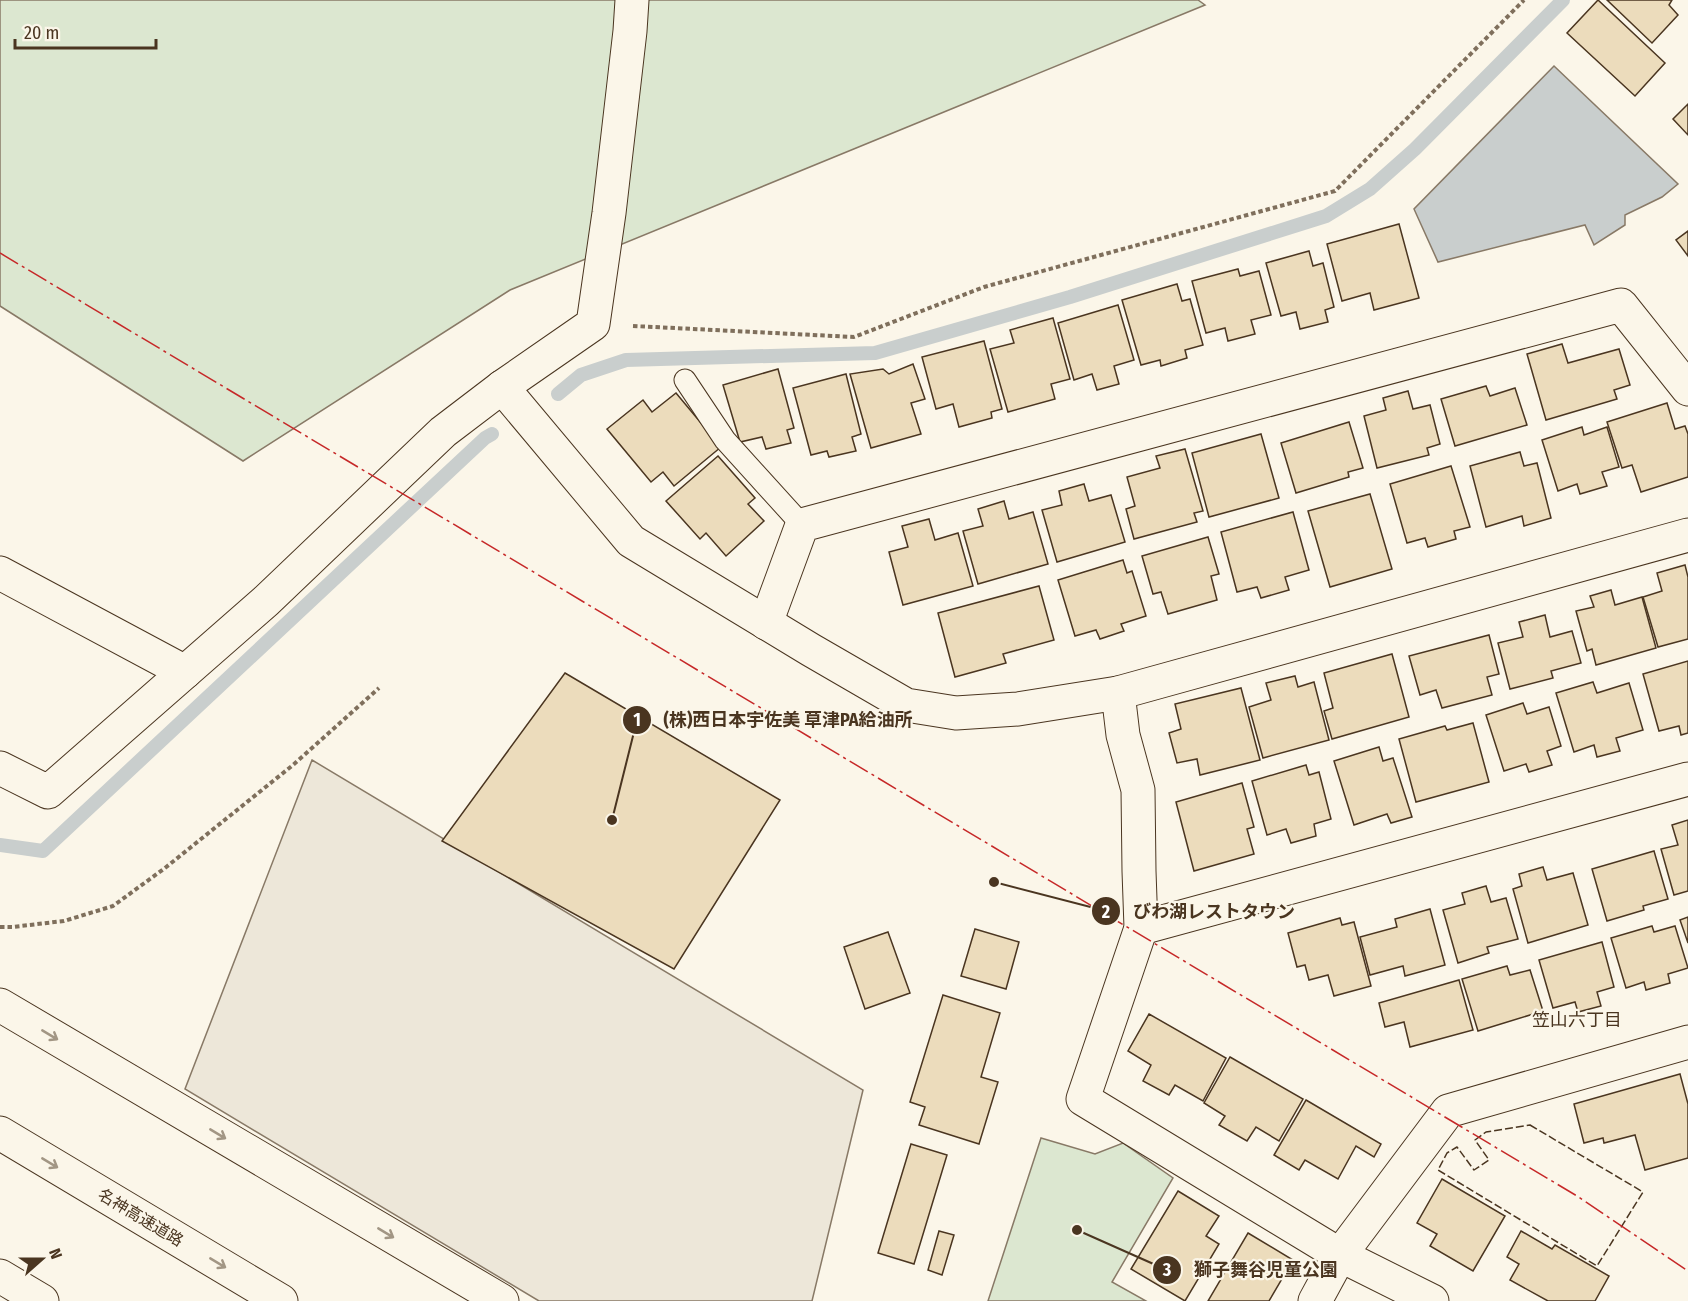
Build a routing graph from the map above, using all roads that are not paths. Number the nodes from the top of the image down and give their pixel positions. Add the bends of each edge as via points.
1 (632, 0) edge
2 (685, 380) dead end
3 (502, 387) junction
4 (1688, 389) edge
5 (802, 525) junction
6 (1688, 535) edge
7 (0, 573) edge
8 (766, 623) junction
9 (185, 672) junction
10 (1118, 693) junction
11 (4, 775) edge
12 (1688, 779) edge
13 (1142, 928) junction
14 (0, 1005) edge
15 (1688, 1042) edge
16 (0, 1133) edge
17 (1340, 1255) junction
18 (0, 1276) edge
19 (42, 1301) edge
20 (281, 1301) edge
21 (502, 1301) edge
22 (1315, 1301) edge
23 (1432, 1301) edge

1 - 3 main road via 593,324
2 - 5 lane via 725,441
3 - 8 main road via 631,540
3 - 9 main road via 443,432 266,601
4 - 5 main road via 1621,305
5 - 8 main road
6 - 10 main road
7 - 9 main road
8 - 10 main road via 906,705 956,713 1018,709
9 - 11 main road via 48,792
10 - 13 main road via 1123,735 1138,790
12 - 13 main road
13 - 17 main road via 1083,1099
14 -> 21 main road
15 - 17 main road via 1448,1111
16 -> 20 main road, 名神高速道路
17 - 22 main road
17 - 23 main road
18 - 19 main road

